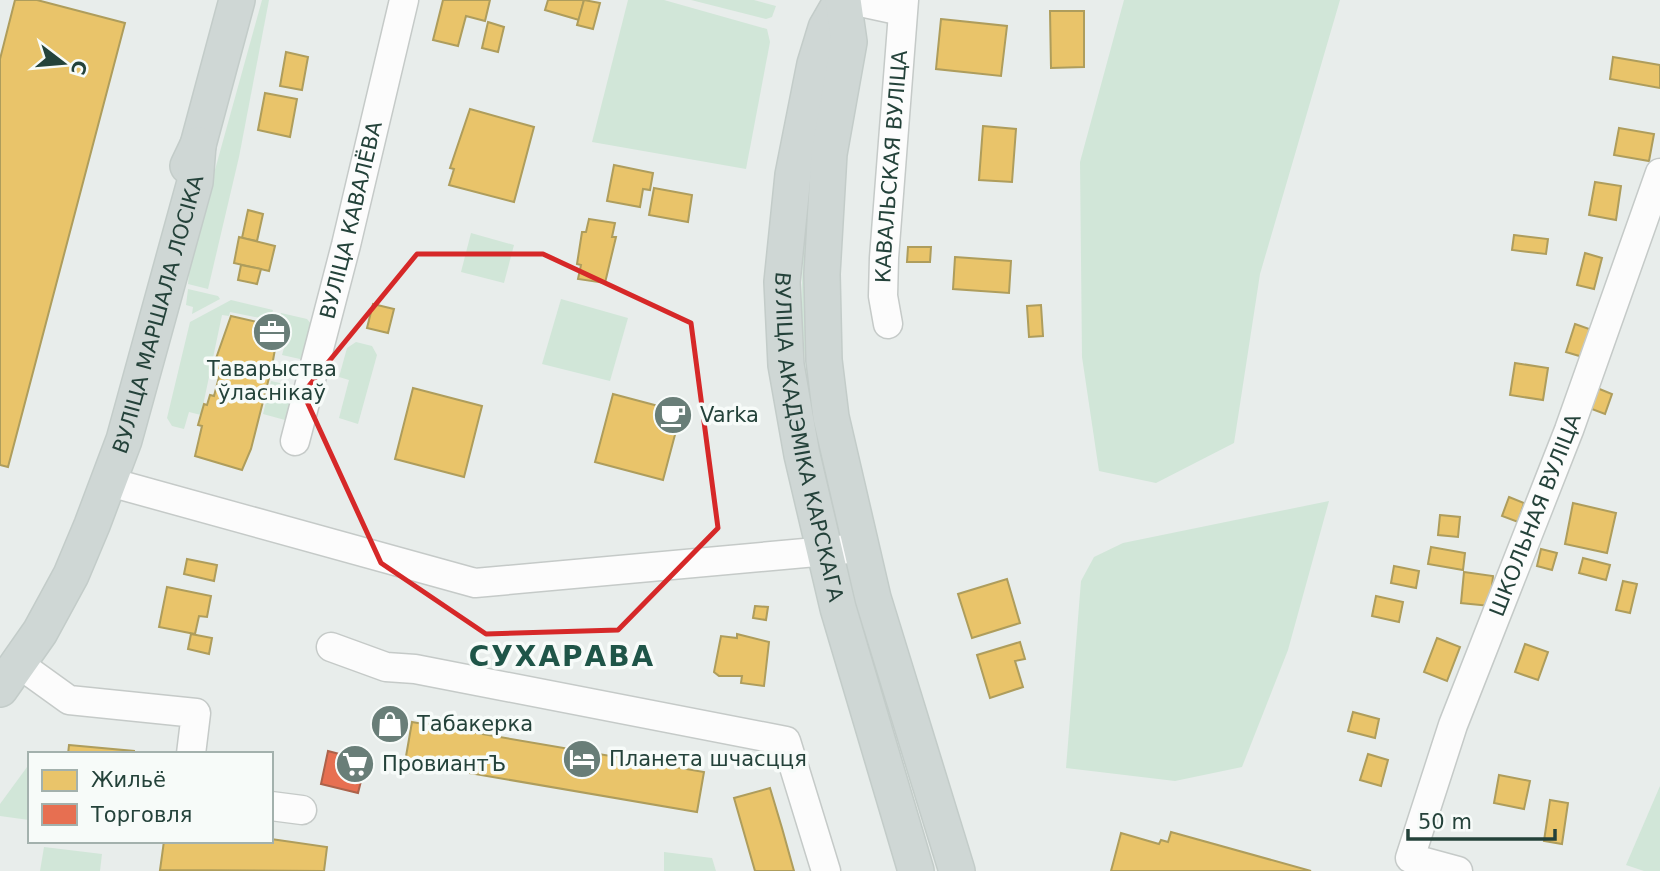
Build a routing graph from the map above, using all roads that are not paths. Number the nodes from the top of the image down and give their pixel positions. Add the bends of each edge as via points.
1 (237, 0) edge
2 (404, 0) edge
3 (842, 0) edge
4 (851, 0) edge
5 (903, 6) edge
6 (1660, 173) edge
7 (888, 324) dead end
8 (295, 441) dead end
9 (106, 481) junction
10 (860, 548) junction
11 (826, 553) junction
12 (331, 648) dead end
13 (10, 676) edge
14 (191, 752) edge
15 (273, 806) edge
16 (302, 810) dead end
17 (826, 871) edge
18 (916, 871) edge
19 (957, 871) edge
20 (1458, 871) edge

1 - 9 main road, ВУЛІЦА МАРШАЛА ЛОСІКА via 155,332 124,440
2 - 8 street, ВУЛІЦА КАВАЛЁВА
3 - 10 main road, ВУЛІЦА АКАДЭМІКА КАРСКАГА via 849,42 829,154 822,310 831,417
3 - 11 main road, ВУЛІЦА АКАДЭМІКА КАРСКАГА via 827,28 813,77 793,175 782,282 786,365
4 - 5 street, КАВАЛЬСКАЯ ВУЛІЦА
5 - 7 street, КАВАЛЬСКАЯ ВУЛІЦА via 884,258
6 - 20 street, ШКОЛЬНАЯ ВУЛІЦА via 1569,430 1457,713 1410,858
9 - 11 street via 475,583
9 - 13 main road, ВУЛІЦА МАРШАЛА ЛОСІКА via 71,575
10 - 11 street
10 - 19 main road, ВУЛІЦА АКАДЭМІКА КАРСКАГА
11 - 18 main road, ВУЛІЦА АКАДЭМІКА КАРСКАГА
12 - 17 street via 386,667 786,741
13 - 14 street via 69,700 196,713
15 - 16 street

